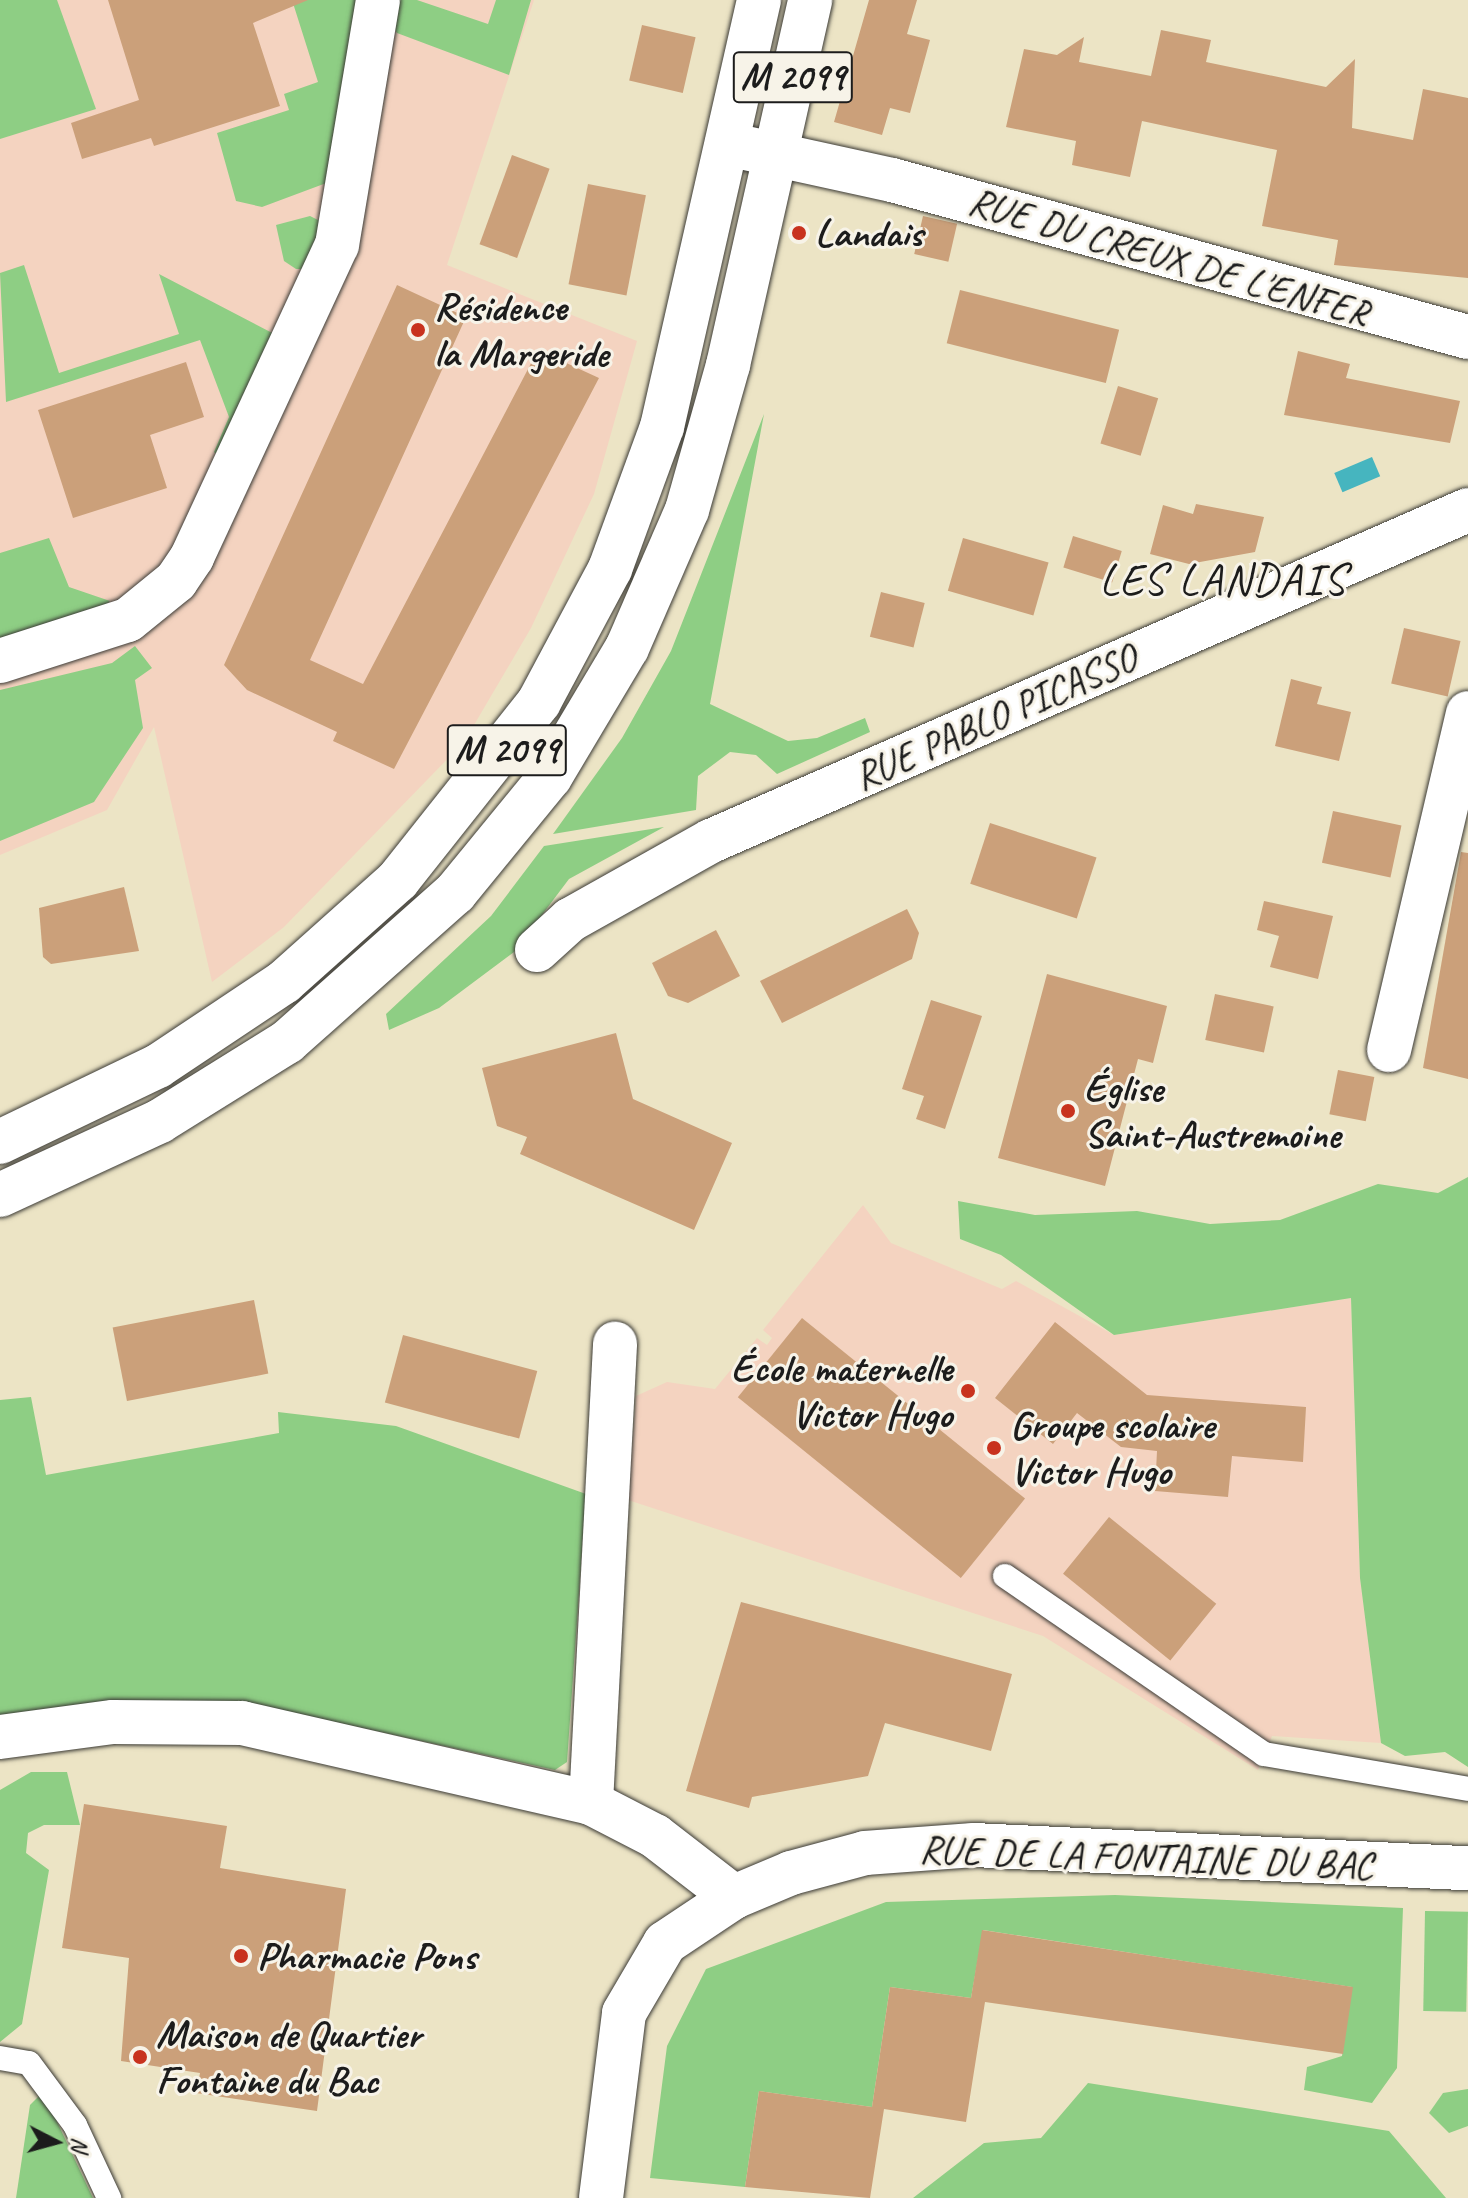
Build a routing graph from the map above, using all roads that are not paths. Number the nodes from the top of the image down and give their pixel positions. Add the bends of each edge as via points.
1 (378, 0) edge
2 (759, 0) edge
3 (810, 0) edge
4 (727, 144) junction
5 (776, 155) junction
6 (1468, 337) edge
7 (1468, 510) edge
8 (0, 661) edge
9 (1468, 713) edge
10 (537, 950) dead end
11 (1389, 1050) dead end
12 (0, 1142) edge
13 (0, 1195) edge
14 (615, 1344) dead end
15 (1005, 1576) dead end
16 (0, 1737) edge
17 (1468, 1789) edge
18 (591, 1803) junction
19 (1468, 1868) edge
20 (734, 1897) junction
21 (0, 2058) edge
22 (109, 2198) edge
23 (601, 2198) edge

1 - 8 street via 337,245 192,557 176,581 128,620
2 - 4 street, M 2099
3 - 5 street, M 2099
4 - 5 street, RUE DU CREUX DE L'ENFER
4 - 12 street, M 2099 via 639,499 577,637 496,765 398,880 284,982 158,1066
5 - 6 street, RUE DU CREUX DE L'ENFER
5 - 13 street, M 2099 via 687,510 627,648 550,777 445,903 287,1042 160,1121
7 - 10 street, RUE PABLO PICASSO via 711,841 570,920
9 - 11 street
14 - 18 street
15 - 17 lane via 1264,1754
16 - 18 street via 113,1722 242,1723
18 - 20 street via 655,1836
19 - 20 street, RUE DE LA FONTAINE DU BAC via 974,1845 865,1853
20 - 23 street, RUE DE LA FONTAINE DU BAC via 665,1943 624,2013
21 - 22 lane via 29,2063 75,2125

